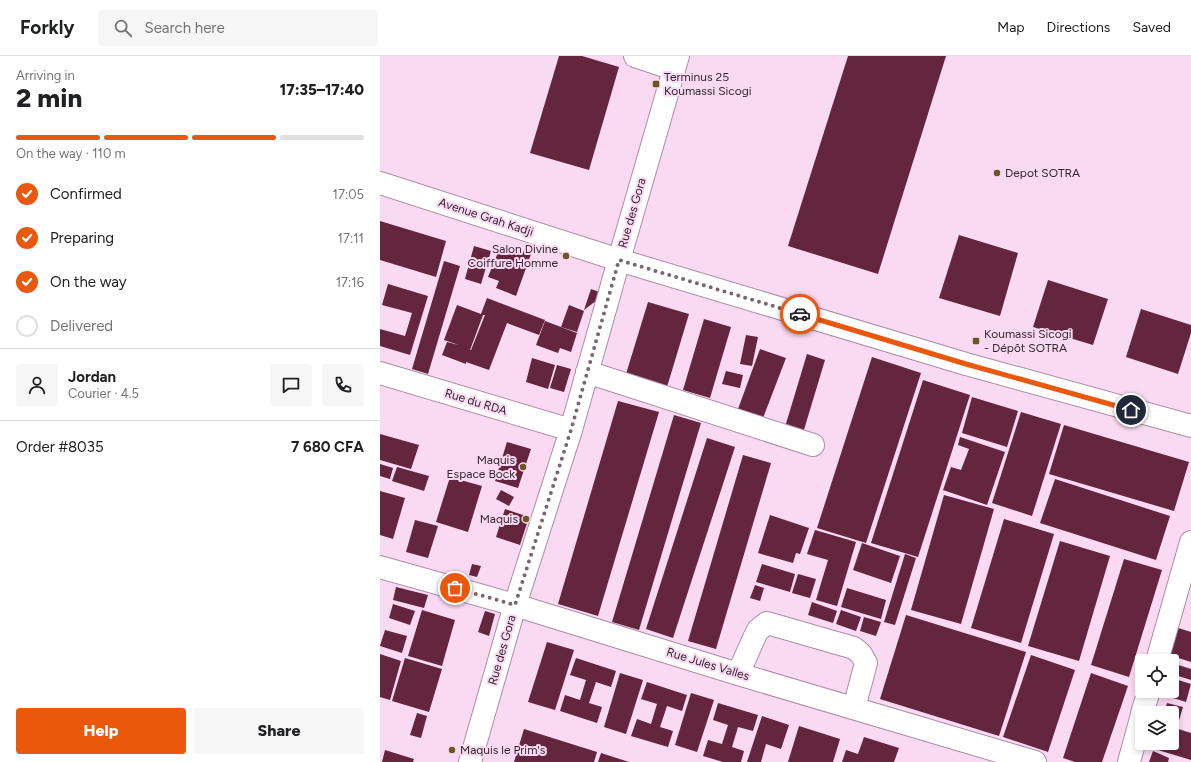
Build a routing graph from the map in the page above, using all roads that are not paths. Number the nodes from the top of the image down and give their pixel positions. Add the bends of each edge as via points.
1 (635, 56) edge
2 (676, 62) edge
3 (380, 183) edge
4 (619, 260) junction
5 (587, 372) junction
6 (380, 373) edge
7 (1191, 426) edge
8 (571, 430) junction
9 (813, 445) dead end
10 (1191, 542) edge
11 (380, 567) edge
12 (515, 605) junction
13 (1159, 654) edge
14 (738, 674) junction
15 (854, 708) junction
16 (1135, 740) edge
17 (470, 762) edge
18 (1035, 762) edge
19 (1129, 762) edge

1 - 2 street
2 - 4 street, Rue des Gora
3 - 4 street, Avenue Grah Kadji
4 - 5 street, Rue des Gora
4 - 7 street, Avenue Grah Kadji via 966,364
5 - 8 street, Rue des Gora
5 - 9 street
6 - 8 street, Rue du RDA
8 - 12 street, Rue des Gora
10 - 13 street
11 - 12 street, Rue Jules Valles
12 - 14 street, Rue Jules Valles
12 - 17 street, Rue des Gora
14 - 15 street, Rue Jules Valles
14 - 15 street via 758,630 767,624 854,648 866,663
15 - 18 street, Rue Jules Valles
16 - 19 street

